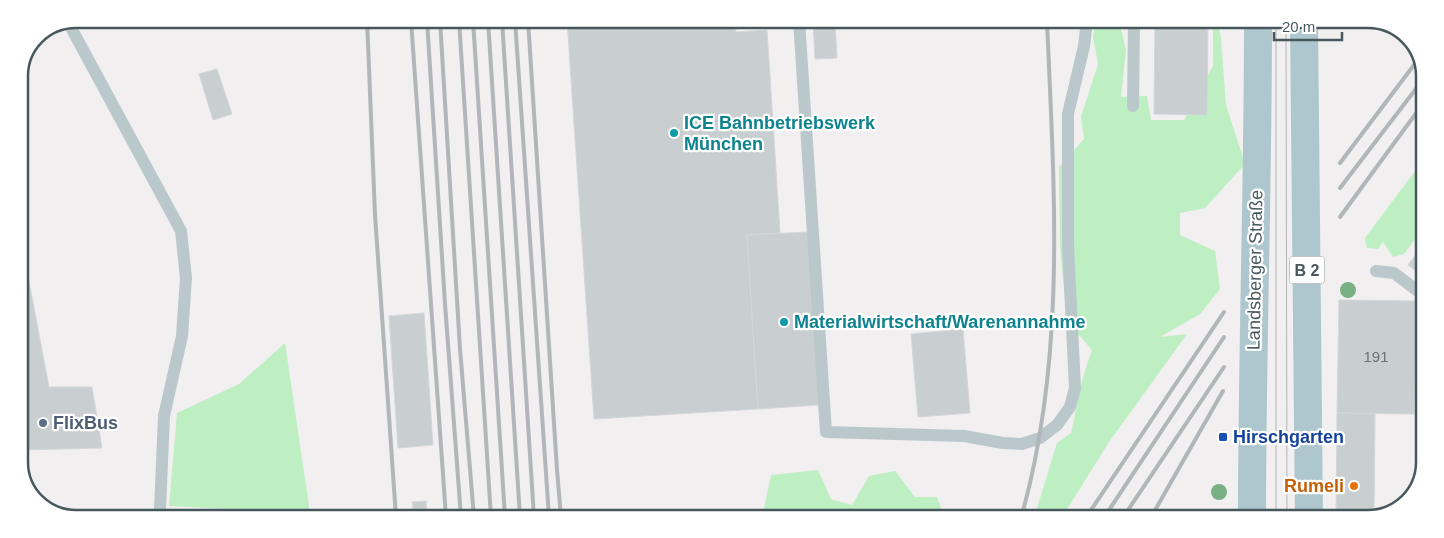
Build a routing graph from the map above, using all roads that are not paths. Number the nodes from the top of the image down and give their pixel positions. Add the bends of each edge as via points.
1 (71, 28) edge
2 (800, 28) edge
3 (1086, 28) edge
4 (1134, 28) edge
5 (1258, 28) edge
6 (1304, 28) edge
7 (1133, 106) dead end
8 (1376, 270) dead end
9 (1416, 288) edge
10 (160, 509) dead end
11 (1252, 510) edge
12 (1309, 510) edge

1 - 10 lane via 181,231 186,278 182,336 164,416
2 - 3 lane via 826,432 964,436 1003,444 1022,444 1040,438 1057,425 1070,407 1075,388 1068,245 1068,114
4 - 7 lane
5 - 11 main road, Landsberger Straße
6 - 12 main road, B 2
8 - 9 lane via 1394,273

